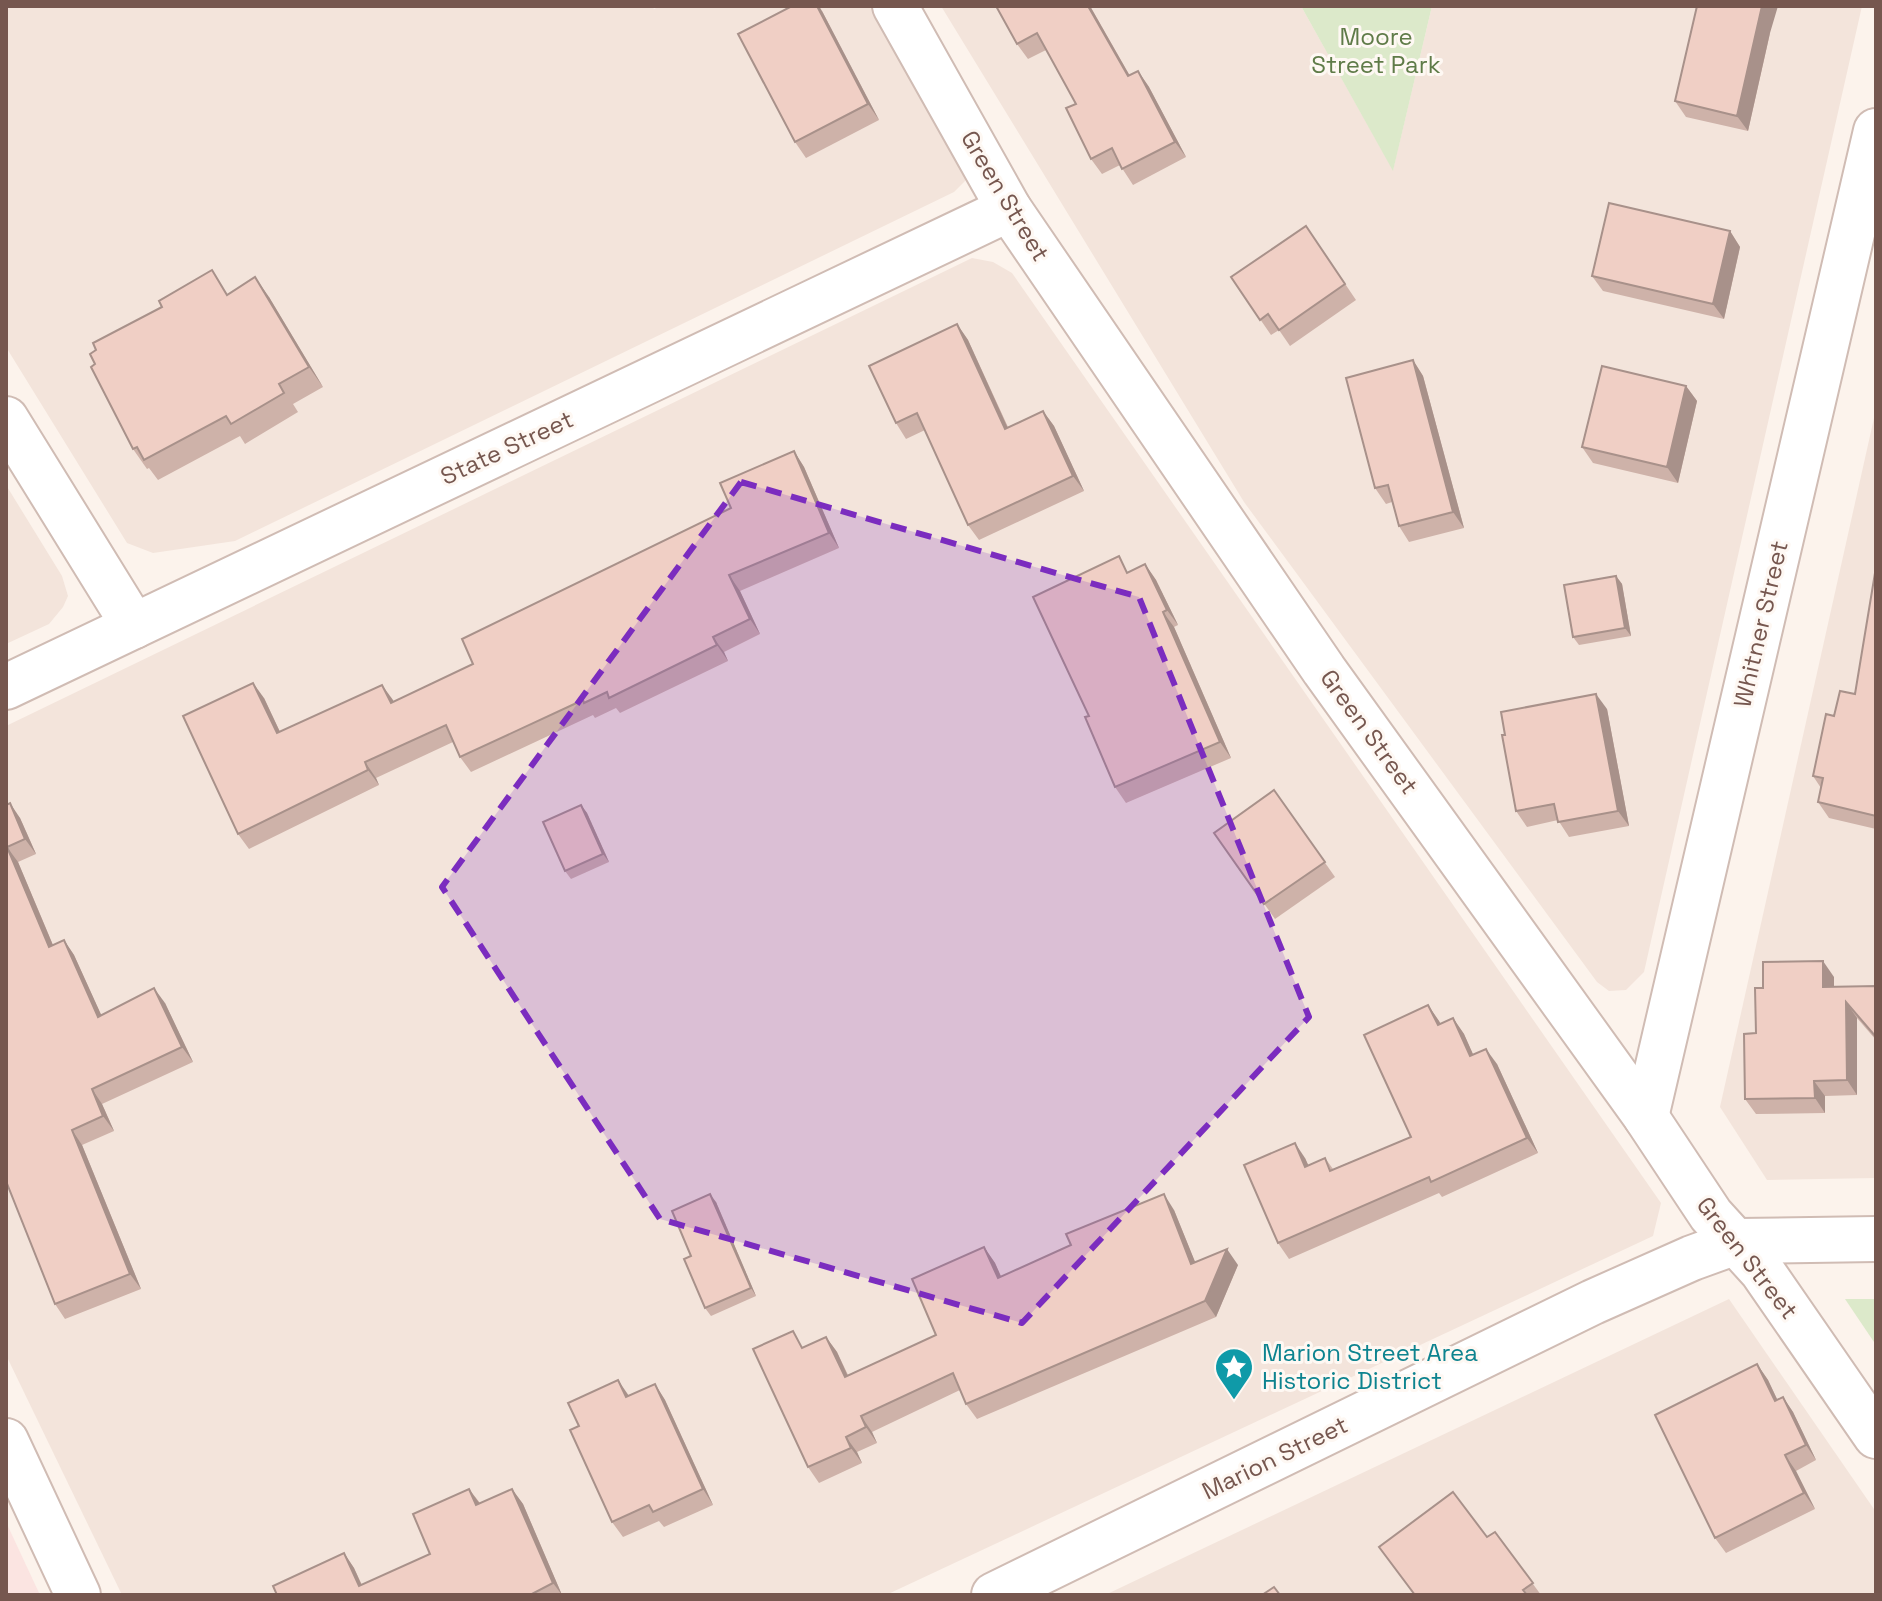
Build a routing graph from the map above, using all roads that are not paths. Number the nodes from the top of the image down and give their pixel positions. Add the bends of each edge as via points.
1 (895, 6) edge
2 (1876, 131) edge
3 (1009, 209) junction
4 (6, 419) edge
5 (134, 626) junction
6 (6, 687) edge
7 (1646, 1117) junction
8 (1876, 1239) edge
9 (1737, 1242) junction
10 (1876, 1436) edge
11 (6, 1441) edge
12 (78, 1595) edge
13 (994, 1595) edge

1 - 3 street, Green Street
2 - 7 street, Whitner Street
3 - 5 street, State Street
3 - 7 street, Green Street via 1324,670
4 - 5 street
5 - 6 street, State Street
7 - 9 street, Green Street via 1711,1215
8 - 9 street, Marion Street
9 - 10 street, Green Street
9 - 13 street, Marion Street via 1593,1302
11 - 12 street

